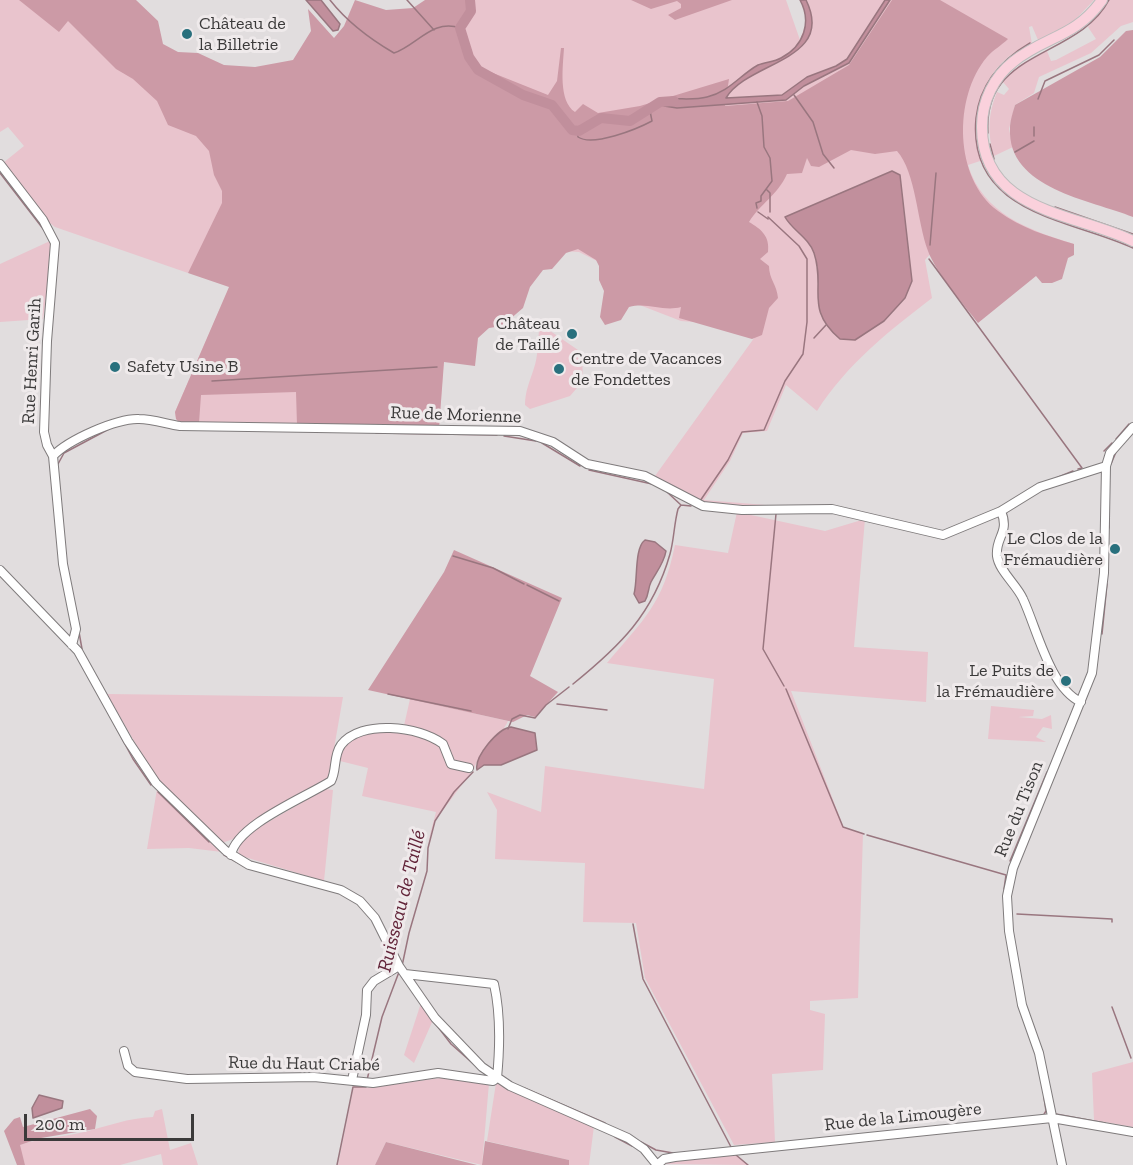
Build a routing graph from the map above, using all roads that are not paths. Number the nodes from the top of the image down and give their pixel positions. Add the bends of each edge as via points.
1 (1102, 0) edge
2 (0, 164) edge
3 (1133, 241) edge
4 (1133, 427) edge
5 (53, 456) junction
6 (1106, 466) junction
7 (1001, 512) junction
8 (0, 570) edge
9 (72, 645) junction
10 (1081, 702) junction
11 (469, 768) dead end
12 (231, 855) junction
13 (402, 969) junction
14 (124, 1051) dead end
15 (497, 1078) junction
16 (352, 1080) junction
17 (1052, 1118) junction
18 (1133, 1132) edge
19 (650, 1155) junction
20 (675, 1157) junction
21 (657, 1165) edge
22 (1062, 1165) edge

1 - 3 main road via 1075,28 1029,51 1006,68 986,102 982,136 995,174 1017,196
2 - 5 street, Rue Henri Garih via 43,220 55,243 44,432
4 - 6 street via 1110,453
5 - 7 street, Rue de Morienne via 99,430 139,419 180,426 520,431 553,442 587,464 645,476 703,506 742,510 832,509 943,535
5 - 9 street, Rue Henri Garih via 63,564 76,629
6 - 7 street, Rue de Morienne via 1040,487
6 - 10 street, Rue du Tison via 1101,610 1092,673
7 - 10 street via 1005,527 998,544 999,562 1023,597 1064,689
8 - 9 street
9 - 12 street via 150,775
10 - 17 street, Rue du Tison via 1013,868 1007,896 1022,1005 1039,1053
11 - 12 street via 451,764 443,744 426,736 385,728 364,730 341,745 330,782 250,829 234,845
12 - 13 street via 249,865 351,894 375,918
13 - 15 street via 450,1036
13 - 15 street via 494,984 498,1002
13 - 16 street via 374,981 367,990 366,1015
14 - 16 street, Rue du Haut Criabé via 132,1071 167,1077
15 - 16 street, Rue du Haut Criabé via 494,1081 438,1073 382,1083
15 - 19 street via 628,1138
17 - 18 street, Rue de la Limougère
17 - 20 street, Rue de la Limougère
17 - 22 street, Rue du Tison
19 - 20 street, Rue de la Limougère
19 - 21 street
20 - 21 street, Rue de la Limougère

